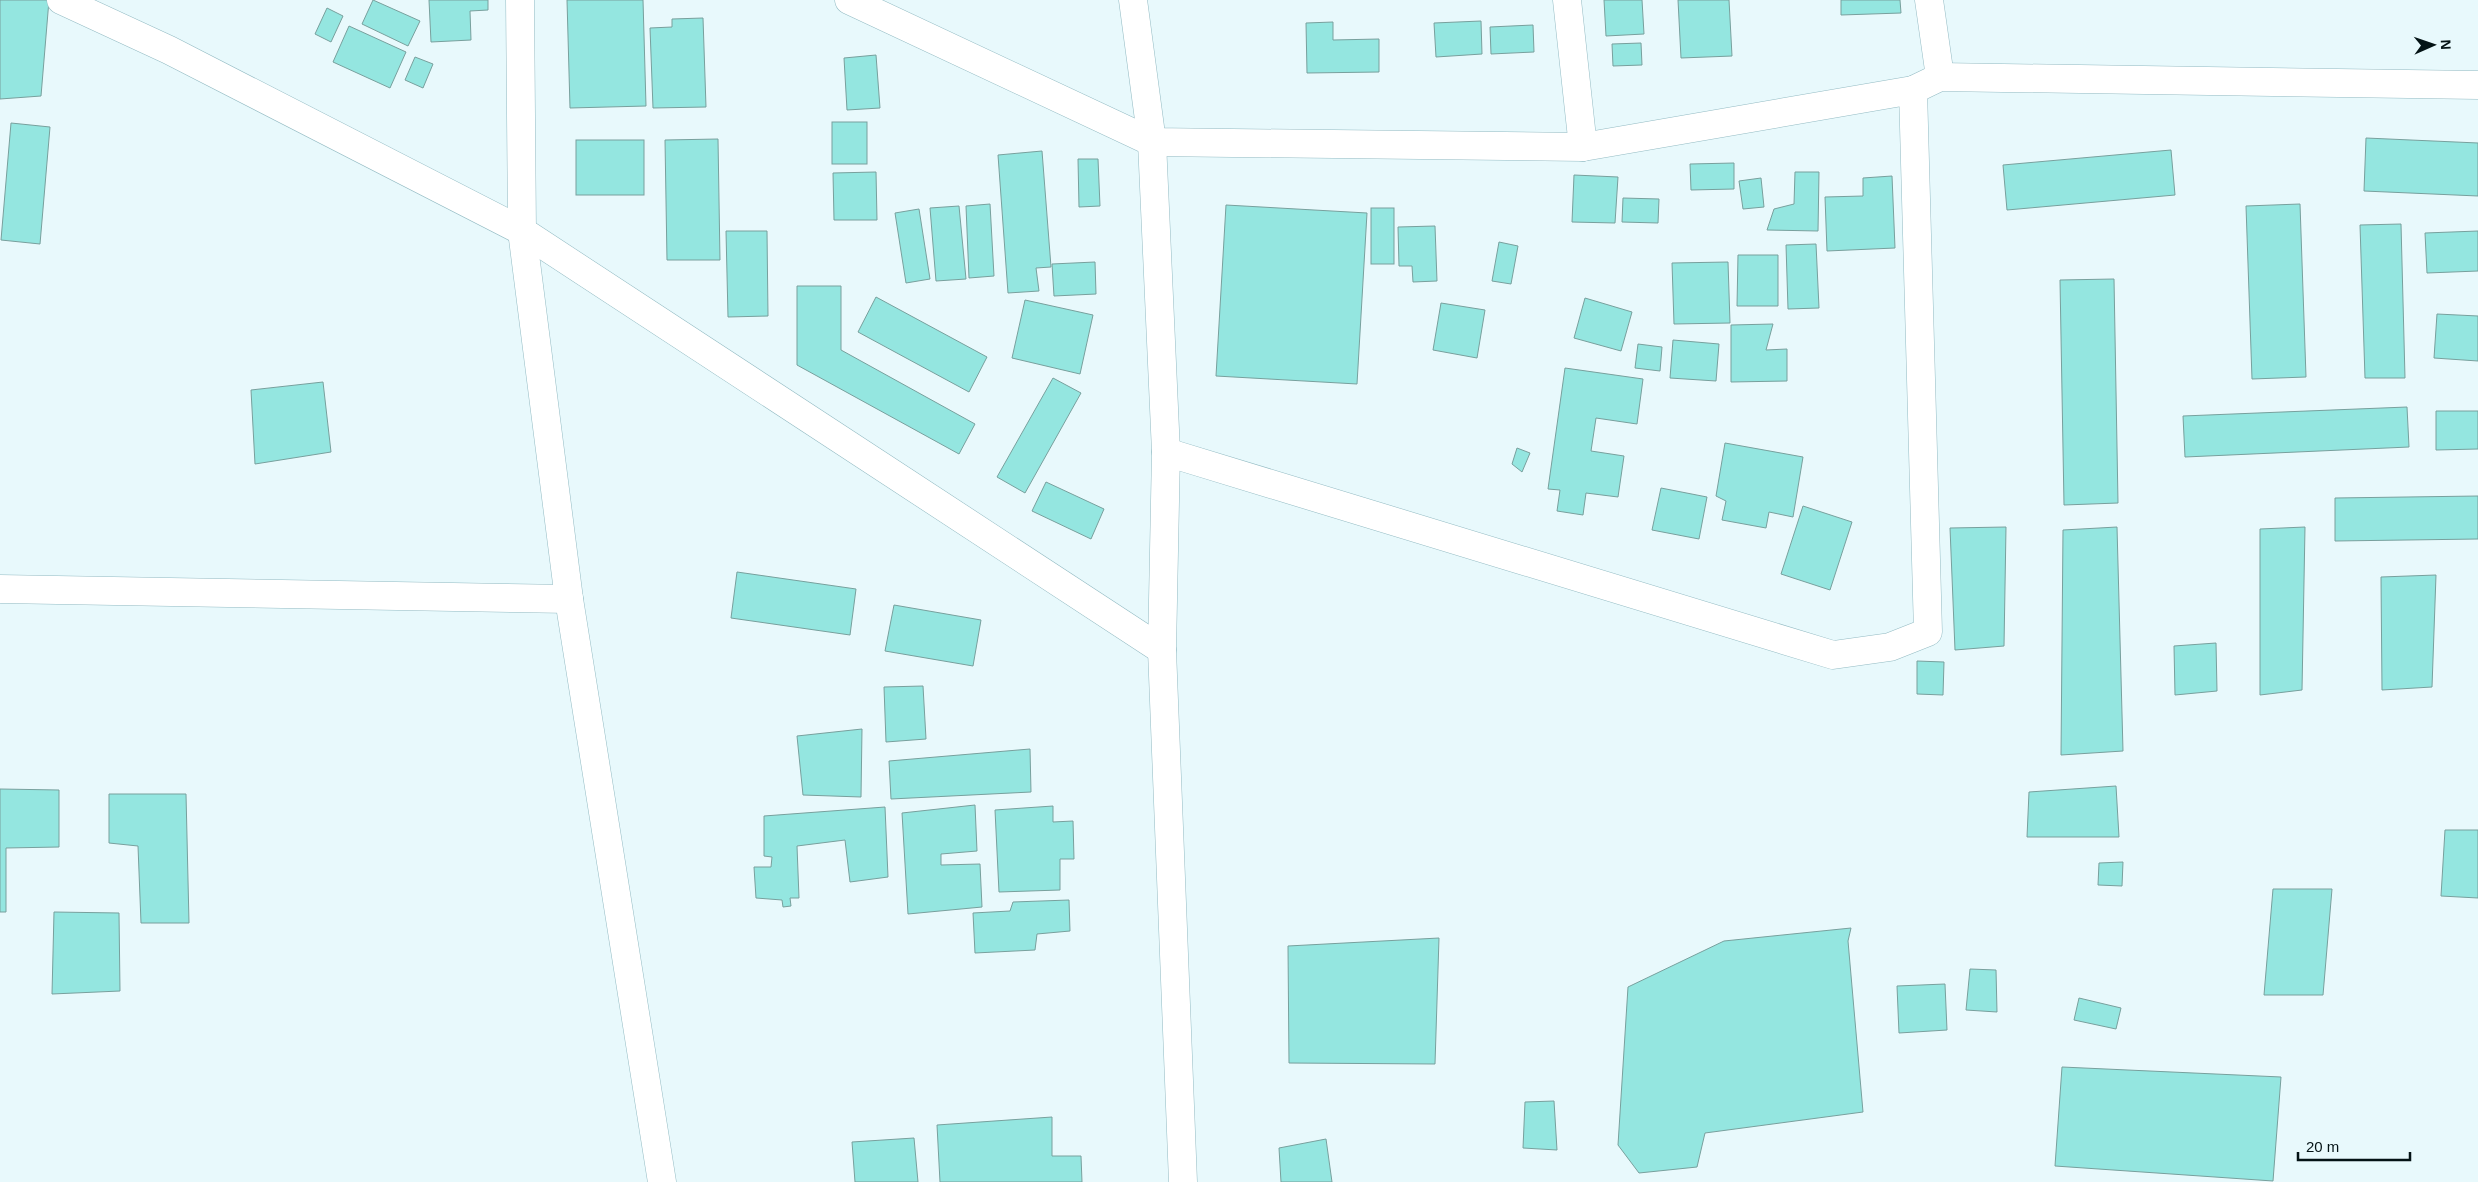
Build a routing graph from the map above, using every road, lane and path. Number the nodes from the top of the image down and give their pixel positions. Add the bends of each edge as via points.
1 (61, 0) edge
2 (520, 0) edge
3 (848, 0) edge
4 (1133, 0) edge
5 (1567, 0) edge
6 (1929, 0) edge
7 (1940, 77) junction
8 (2478, 85) edge
9 (1914, 90) junction
10 (1152, 142) junction
11 (1583, 147) junction
12 (522, 231) junction
13 (1166, 452) junction
14 (0, 589) edge
15 (569, 599) junction
16 (1162, 650) junction
17 (662, 1182) edge
18 (1183, 1182) edge

1 - 12 street via 169,50
2 - 12 street
3 - 10 street
4 - 10 street
5 - 11 street
6 - 7 street
7 - 8 street
7 - 9 street
9 - 11 street
9 - 13 street via 1928,632 1890,647 1833,655
10 - 11 street
10 - 13 street
12 - 15 street
12 - 16 street
13 - 16 street
14 - 15 street
15 - 17 street
16 - 18 street

